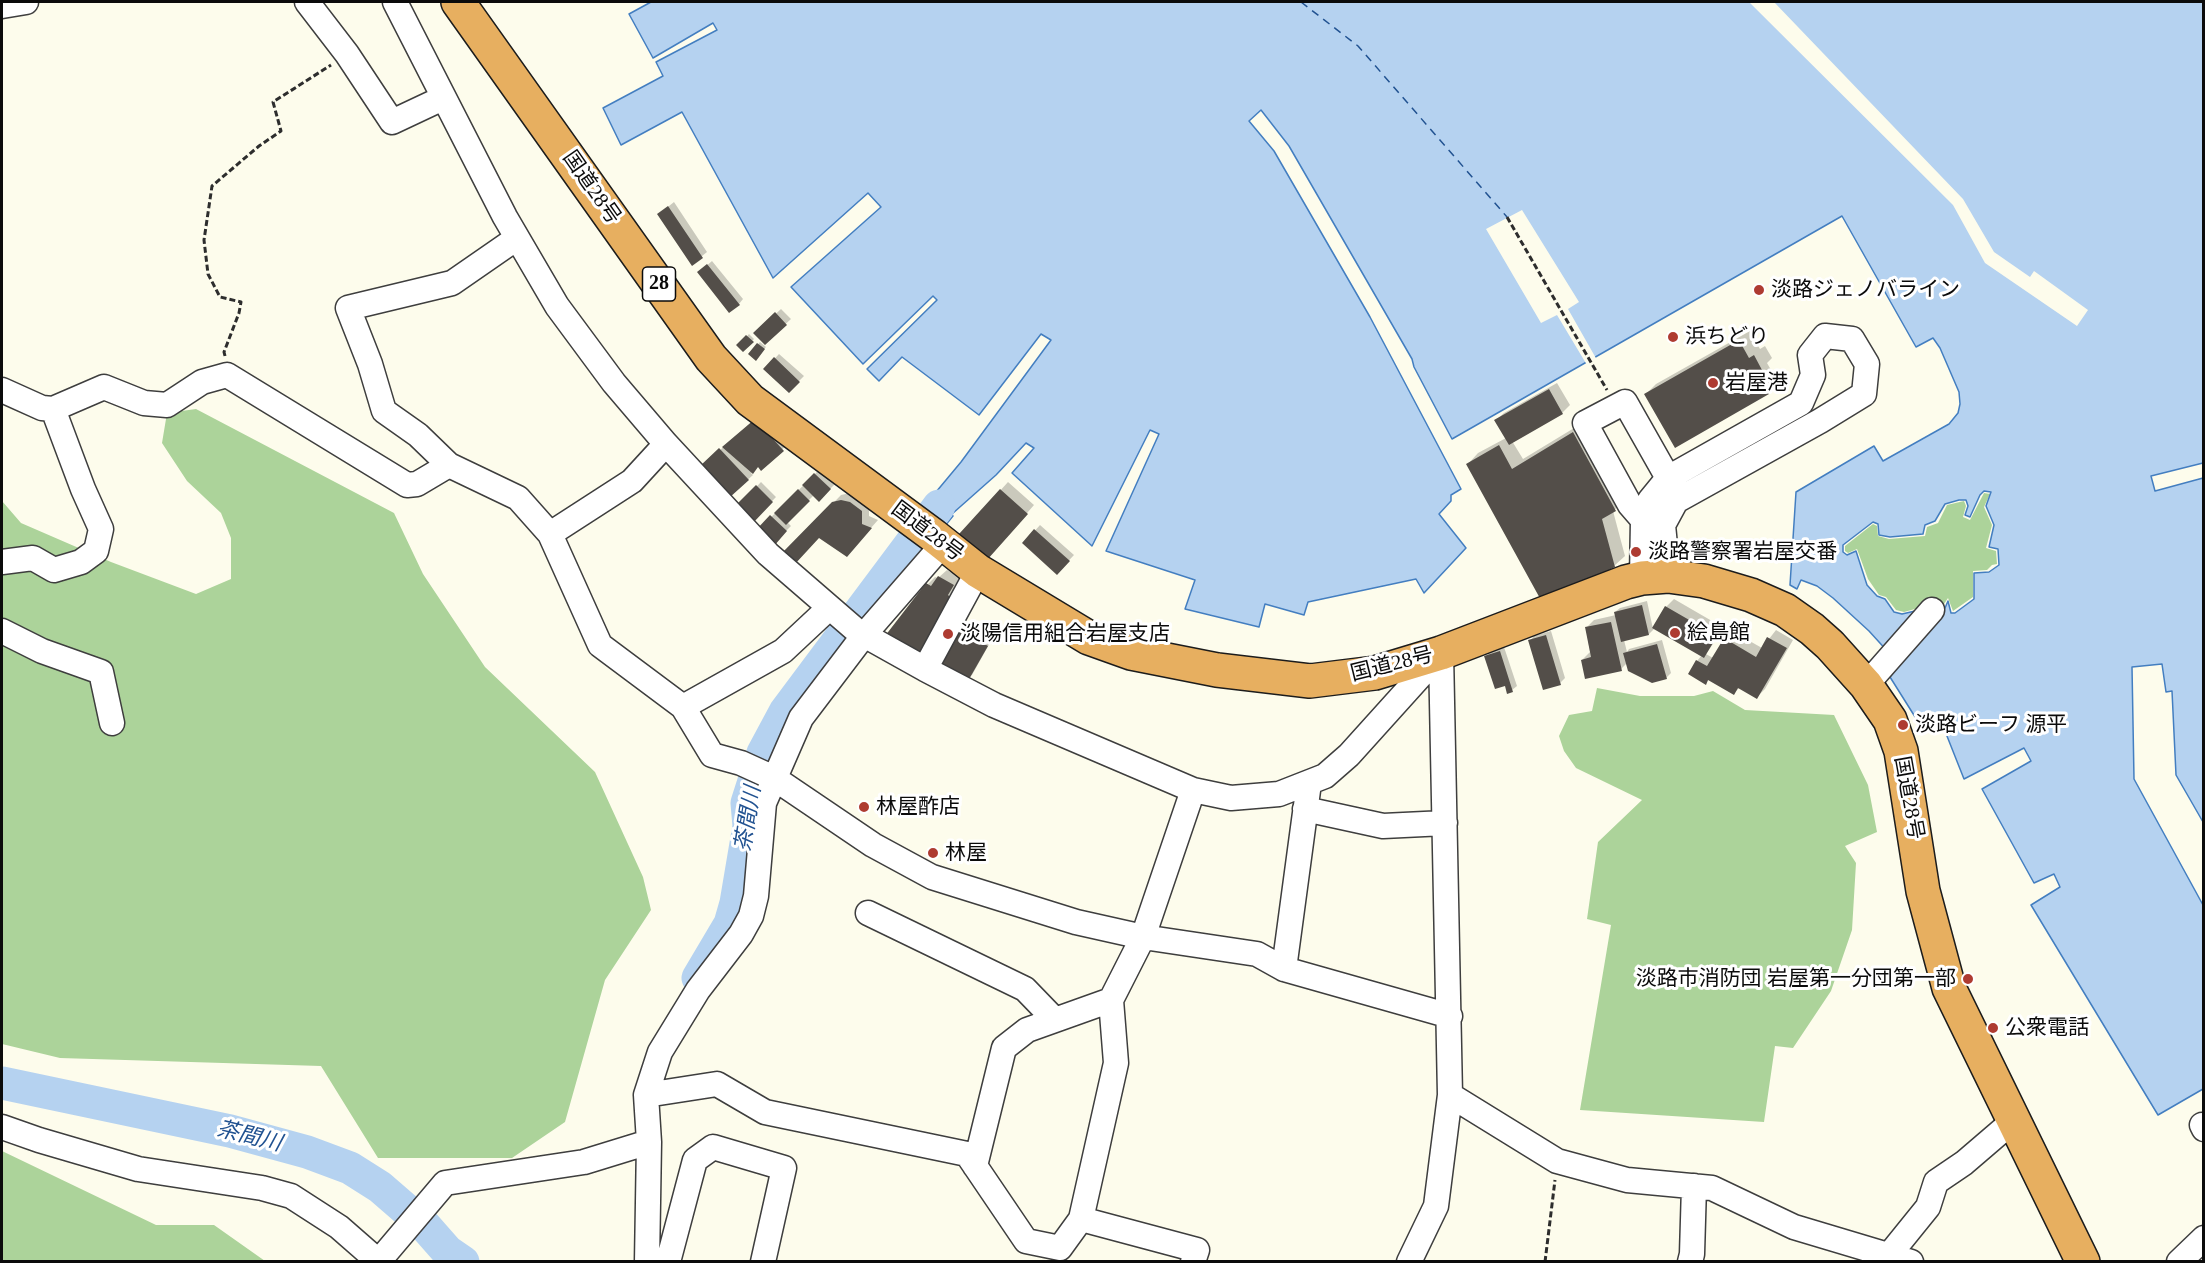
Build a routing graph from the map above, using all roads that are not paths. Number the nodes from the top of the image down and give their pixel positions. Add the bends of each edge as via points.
1 (26, 2) edge
2 (307, 2) edge
3 (395, 2) edge
4 (458, 2) edge
5 (2, 6) edge
6 (443, 98) junction
7 (518, 238) junction
8 (2, 390) edge
9 (53, 409) junction
10 (666, 444) junction
11 (449, 465) junction
12 (1668, 478) junction
13 (1643, 520) junction
14 (930, 533) junction
15 (550, 534) junction
16 (2, 562) edge
17 (978, 571) junction
18 (1655, 577) junction
19 (1932, 610) dead end
20 (833, 613) junction
21 (2, 631) edge
22 (861, 633) junction
23 (1441, 653) junction
24 (925, 669) junction
25 (1873, 676) junction
26 (683, 707) junction
27 (112, 723) dead end
28 (770, 776) junction
29 (1309, 783) junction
30 (1193, 790) junction
31 (1305, 809) junction
32 (1445, 823) junction
33 (868, 913) dead end
34 (1143, 938) junction
35 (1284, 969) junction
36 (1111, 1000) junction
37 (1450, 1016) junction
38 (1055, 1020) junction
39 (646, 1095) junction
40 (1450, 1095) junction
41 (2013, 1121) junction
42 (2, 1127) edge
43 (649, 1142) junction
44 (975, 1166) junction
45 (1694, 1186) junction
46 (1081, 1219) junction
47 (2204, 1238) edge
48 (1897, 1259) edge
49 (380, 1260) edge
50 (647, 1262) edge
51 (668, 1262) edge
52 (763, 1262) edge
53 (1193, 1262) edge
54 (1409, 1262) edge
55 (1690, 1262) edge
56 (2083, 1262) edge
57 (2179, 1262) edge

1 - 5 street
2 - 6 street via 392,122
3 - 6 street
4 - 14 highway, 国道28号 / 28 via 711,357 750,400
6 - 7 street
7 - 10 street via 557,306
7 - 11 street via 452,284 348,308 384,411 418,435
8 - 9 street
9 - 11 street via 104,387 144,403 167,405 202,382 227,375 407,485 417,484
9 - 16 street via 101,529 96,550 81,562 54,570 33,558
10 - 15 street via 632,481
10 - 20 street via 768,554
11 - 15 street via 518,498
12 - 13 street via 1650,500
12 - 13 street via 1625,402 1585,423 1630,505
12 - 18 street via 1801,403 1813,375 1810,354 1825,336 1852,339 1866,364 1863,394 1676,501 1663,525
13 - 18 street
14 - 17 highway, 国道28号 / 28
14 - 22 street
15 - 26 street via 600,645
17 - 23 highway, 国道28号 / 28 via 1089,638 1131,653 1217,670 1310,681 1375,673
17 - 24 street
18 - 23 highway, 国道28号 / 28 via 1626,582
18 - 25 highway, 国道28号 / 28 via 1687,577 1736,589 1785,610
19 - 25 street
20 - 22 street
20 - 26 street via 783,651
21 - 27 street via 42,651 101,672
22 - 24 street
22 - 28 street via 801,718
23 - 29 street via 1349,755 1325,776
23 - 32 street
24 - 30 street via 994,705
25 - 41 highway, 国道28号 / 28 via 1901,751 1923,891 1949,988
26 - 28 street via 712,755
28 - 34 street via 873,845 932,877 1076,922
28 - 39 street via 751,916 660,1052
29 - 30 street via 1279,794 1232,798
29 - 31 street
30 - 34 street
31 - 32 street via 1383,826
31 - 35 street
32 - 37 street
33 - 38 street via 1025,989
34 - 35 street via 1257,954
34 - 36 street
35 - 37 street
36 - 38 street
36 - 46 street via 1116,1063
37 - 40 street
38 - 44 street via 1027,1030 1004,1048
39 - 43 street
39 - 44 street via 717,1084 765,1112 967,1154
40 - 45 street via 1557,1161 1627,1180
40 - 54 street via 1436,1206
41 - 48 street via 1936,1182 1928,1207
41 - 56 highway, 国道28号 / 28
42 - 49 street via 138,1169 291,1196
43 - 49 street via 584,1162 445,1183
43 - 50 street
44 - 46 street via 1026,1241 1060,1248
45 - 48 street via 1712,1188 1794,1227
45 - 55 street
46 - 53 street via 1197,1250
47 - 57 street
51 - 52 street via 695,1160 713,1147 784,1168

